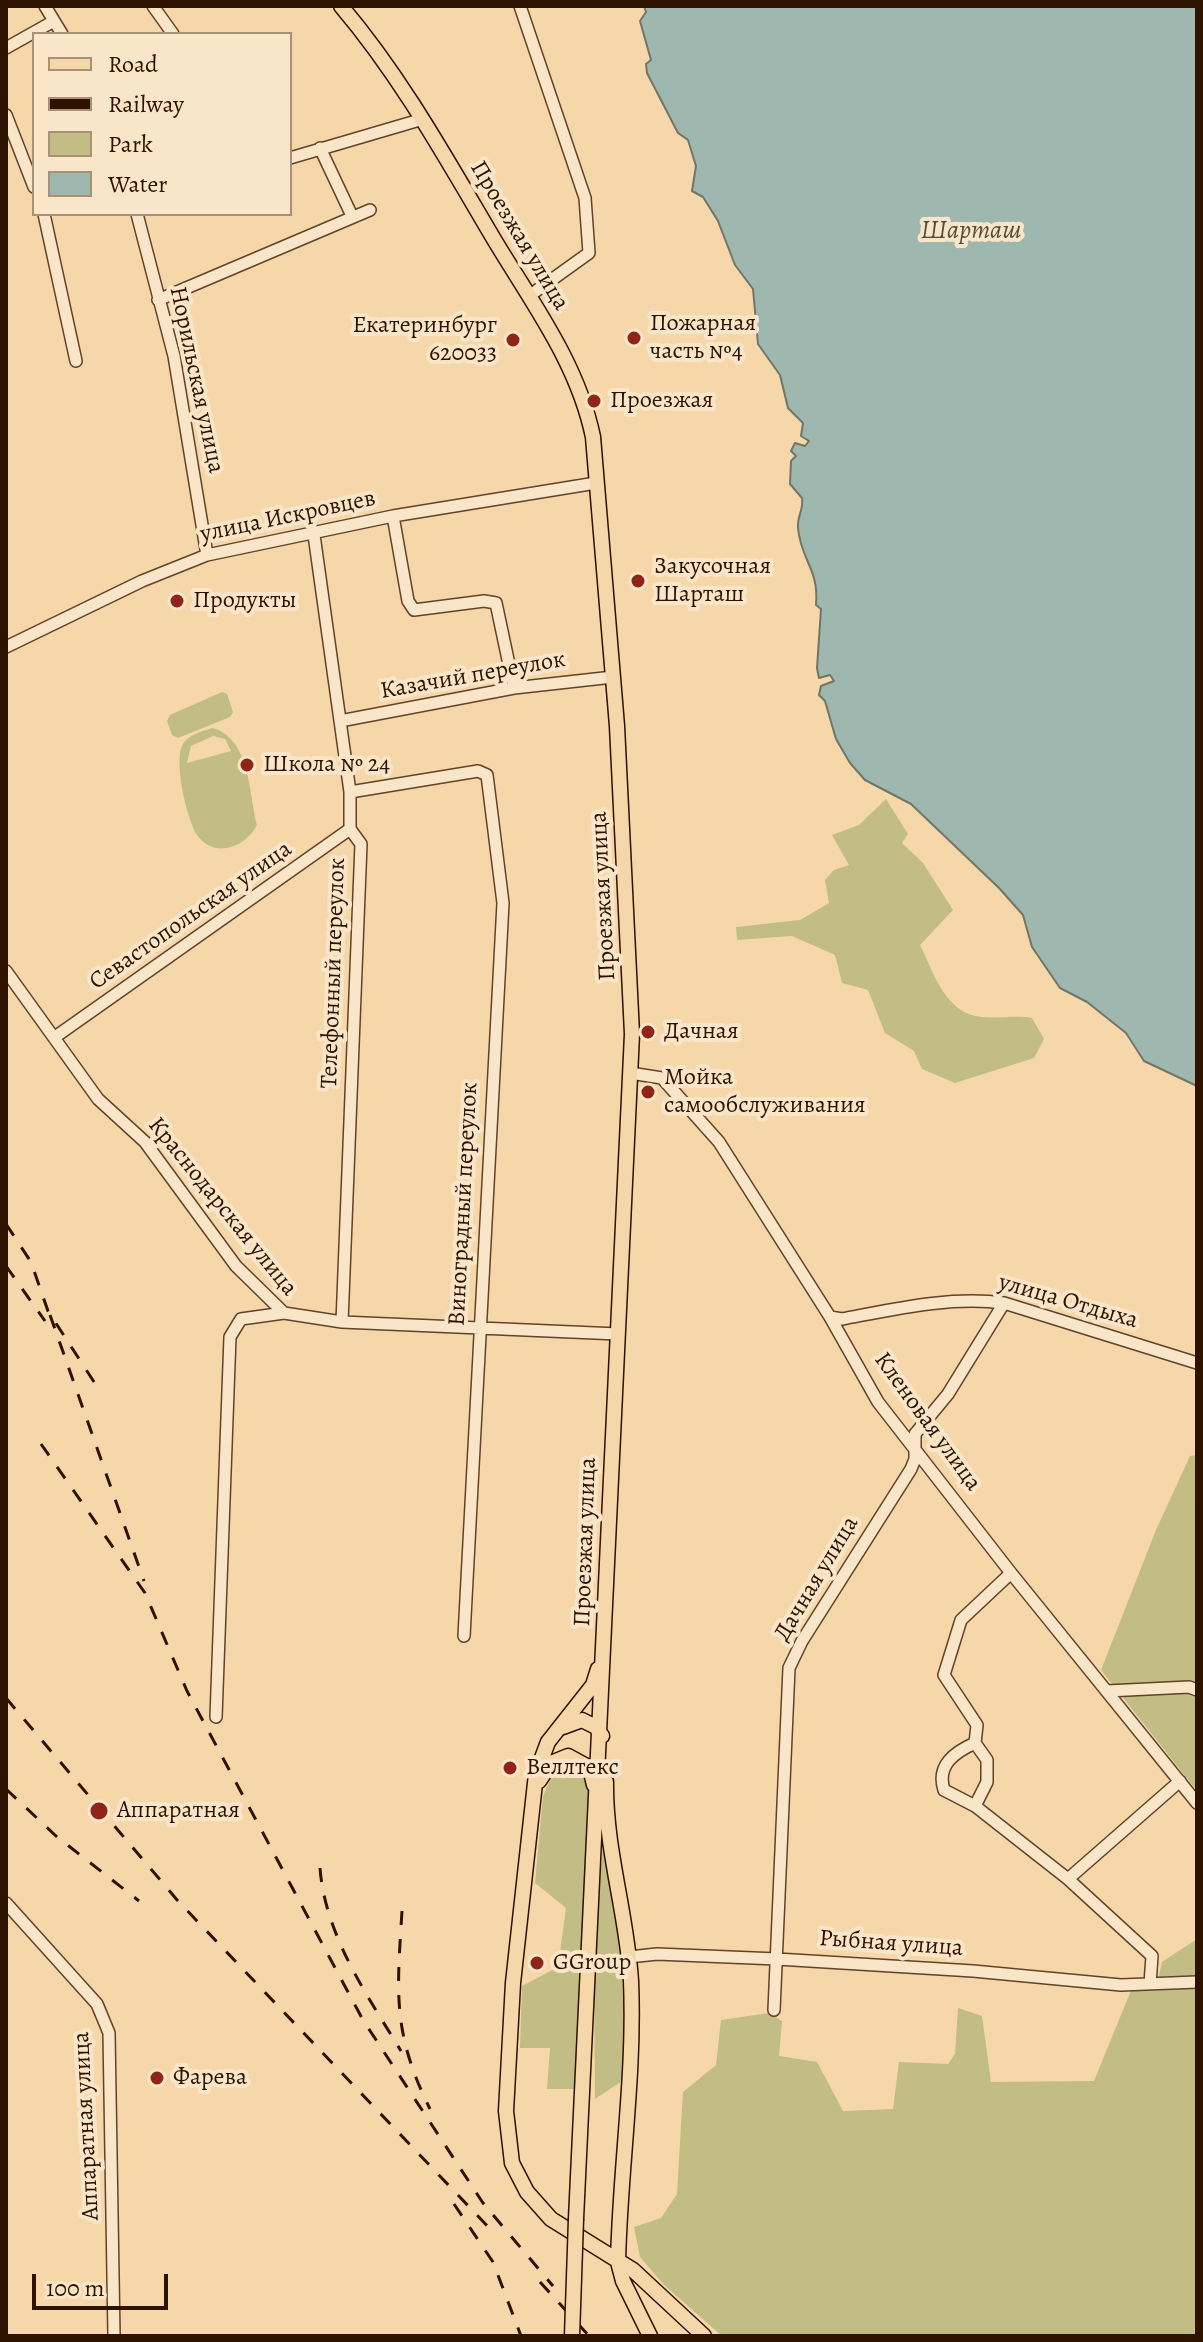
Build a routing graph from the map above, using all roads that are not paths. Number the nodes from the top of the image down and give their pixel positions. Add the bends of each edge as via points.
1 (45, 6) edge
2 (153, 6) edge
3 (341, 6) edge
4 (520, 6) edge
5 (54, 21) junction
6 (34, 32) edge
7 (61, 32) edge
8 (172, 32) edge
9 (32, 33) edge
10 (6, 48) edge
11 (6, 115) edge
12 (423, 119) junction
13 (320, 148) junction
14 (292, 157) edge
15 (32, 182) edge
16 (370, 210) dead end
17 (44, 216) edge
18 (137, 216) edge
19 (352, 216) junction
20 (529, 296) junction
21 (158, 300) junction
22 (76, 361) dead end
23 (596, 483) junction
24 (393, 516) junction
25 (314, 535) junction
26 (207, 555) junction
27 (6, 647) edge
28 (613, 677) junction
29 (514, 688) junction
30 (340, 721) junction
31 (350, 792) junction
32 (350, 829) junction
33 (6, 971) edge
34 (55, 1037) junction
35 (630, 1073) junction
36 (1004, 1303) junction
37 (284, 1313) junction
38 (830, 1317) junction
39 (342, 1322) junction
40 (479, 1327) junction
41 (618, 1334) junction
42 (1197, 1363) edge
43 (915, 1447) junction
44 (1011, 1573) junction
45 (464, 1636) dead end
46 (604, 1641) junction
47 (1197, 1690) edge
48 (1107, 1691) junction
49 (216, 1717) dead end
50 (557, 1730) junction
51 (601, 1743) junction
52 (975, 1743) junction
53 (1180, 1781) junction
54 (533, 1796) junction
55 (1197, 1803) edge
56 (595, 1805) junction
57 (975, 1806) junction
58 (1068, 1879) junction
59 (6, 1903) edge
60 (629, 1957) junction
61 (777, 1959) junction
62 (1197, 1982) edge
63 (1150, 1984) junction
64 (774, 2010) dead end
65 (618, 2262) junction
66 (114, 2336) edge
67 (572, 2336) edge
68 (650, 2336) edge
69 (704, 2336) edge

1 - 5 street
2 - 8 street
3 - 12 main road, Проезжая улица via 382,55
4 - 20 street via 585,198 589,253
5 - 6 street
5 - 7 street
9 - 10 street
11 - 15 street
12 - 13 street
12 - 20 main road, Проезжая улица
13 - 14 street
13 - 19 street
16 - 19 street
17 - 22 street
18 - 21 street, Норильская улица
19 - 21 street
20 - 23 main road, Проезжая улица via 586,405
21 - 26 street, Норильская улица via 174,356
23 - 24 street, улица Искровцев
23 - 28 main road, Проезжая улица
24 - 25 street, улица Искровцев
24 - 29 street via 414,610 496,603
25 - 26 street, улица Искровцев
25 - 30 street, Телефонный переулок
26 - 27 street, улица Искровцев
28 - 29 street, Казачий переулок
28 - 35 main road, Проезжая улица via 629,935
29 - 30 street, Казачий переулок
30 - 31 street, Телефонный переулок
31 - 32 street, Телефонный переулок
31 - 40 street, Виноградный переулок via 478,771 487,775 503,903
32 - 34 street, Севастопольская улица
32 - 39 street, Телефонный переулок via 361,844
33 - 34 street, Краснодарская улица
34 - 37 street, Краснодарская улица via 98,1099 145,1142 236,1266
35 - 38 street, Кленовая улица via 662,1078 719,1142
35 - 41 main road, Проезжая улица
36 - 38 street, улица Отдыха via 935,1303
36 - 42 street, улица Отдыха
36 - 43 street, Дачная улица via 948,1394 915,1434
37 - 39 street
37 - 49 street, Краснодарская улица via 241,1319 230,1337
38 - 43 street, Кленовая улица via 878,1402
39 - 40 street
40 - 41 street
40 - 45 street, Виноградный переулок
41 - 46 main road, Проезжая улица
43 - 44 street, Кленовая улица
43 - 61 street, Дачная улица via 911,1469 789,1668
44 - 48 street, Кленовая улица
44 - 52 street via 961,1620 944,1675 977,1725
46 - 50 main road via 593,1685
46 - 51 main road, Проезжая улица
47 - 48 street
48 - 53 street, Кленовая улица
50 - 51 main road via 582,1720 596,1727
50 - 54 main road via 544,1750
51 - 56 main road, Проезжая улица
51 - 60 main road via 605,1813
52 - 57 street via 988,1771
52 - 57 street via 946,1763 941,1781 949,1795
53 - 55 street, Кленовая улица
53 - 58 street
54 - 56 main road via 551,1763 568,1756 590,1768
54 - 65 main road via 513,1983 508,2150 521,2183 551,2219
56 - 67 main road, Проезжая улица, bridge
57 - 58 street
58 - 63 street via 1152,1956
59 - 66 street, Аппаратная улица via 97,2004 109,2033
60 - 61 street, Рыбная улица
60 - 65 main road via 630,2079
61 - 63 street, Рыбная улица
61 - 64 street, Дачная улица
62 - 63 street, Рыбная улица
65 - 68 main road
65 - 69 main road via 649,2283

